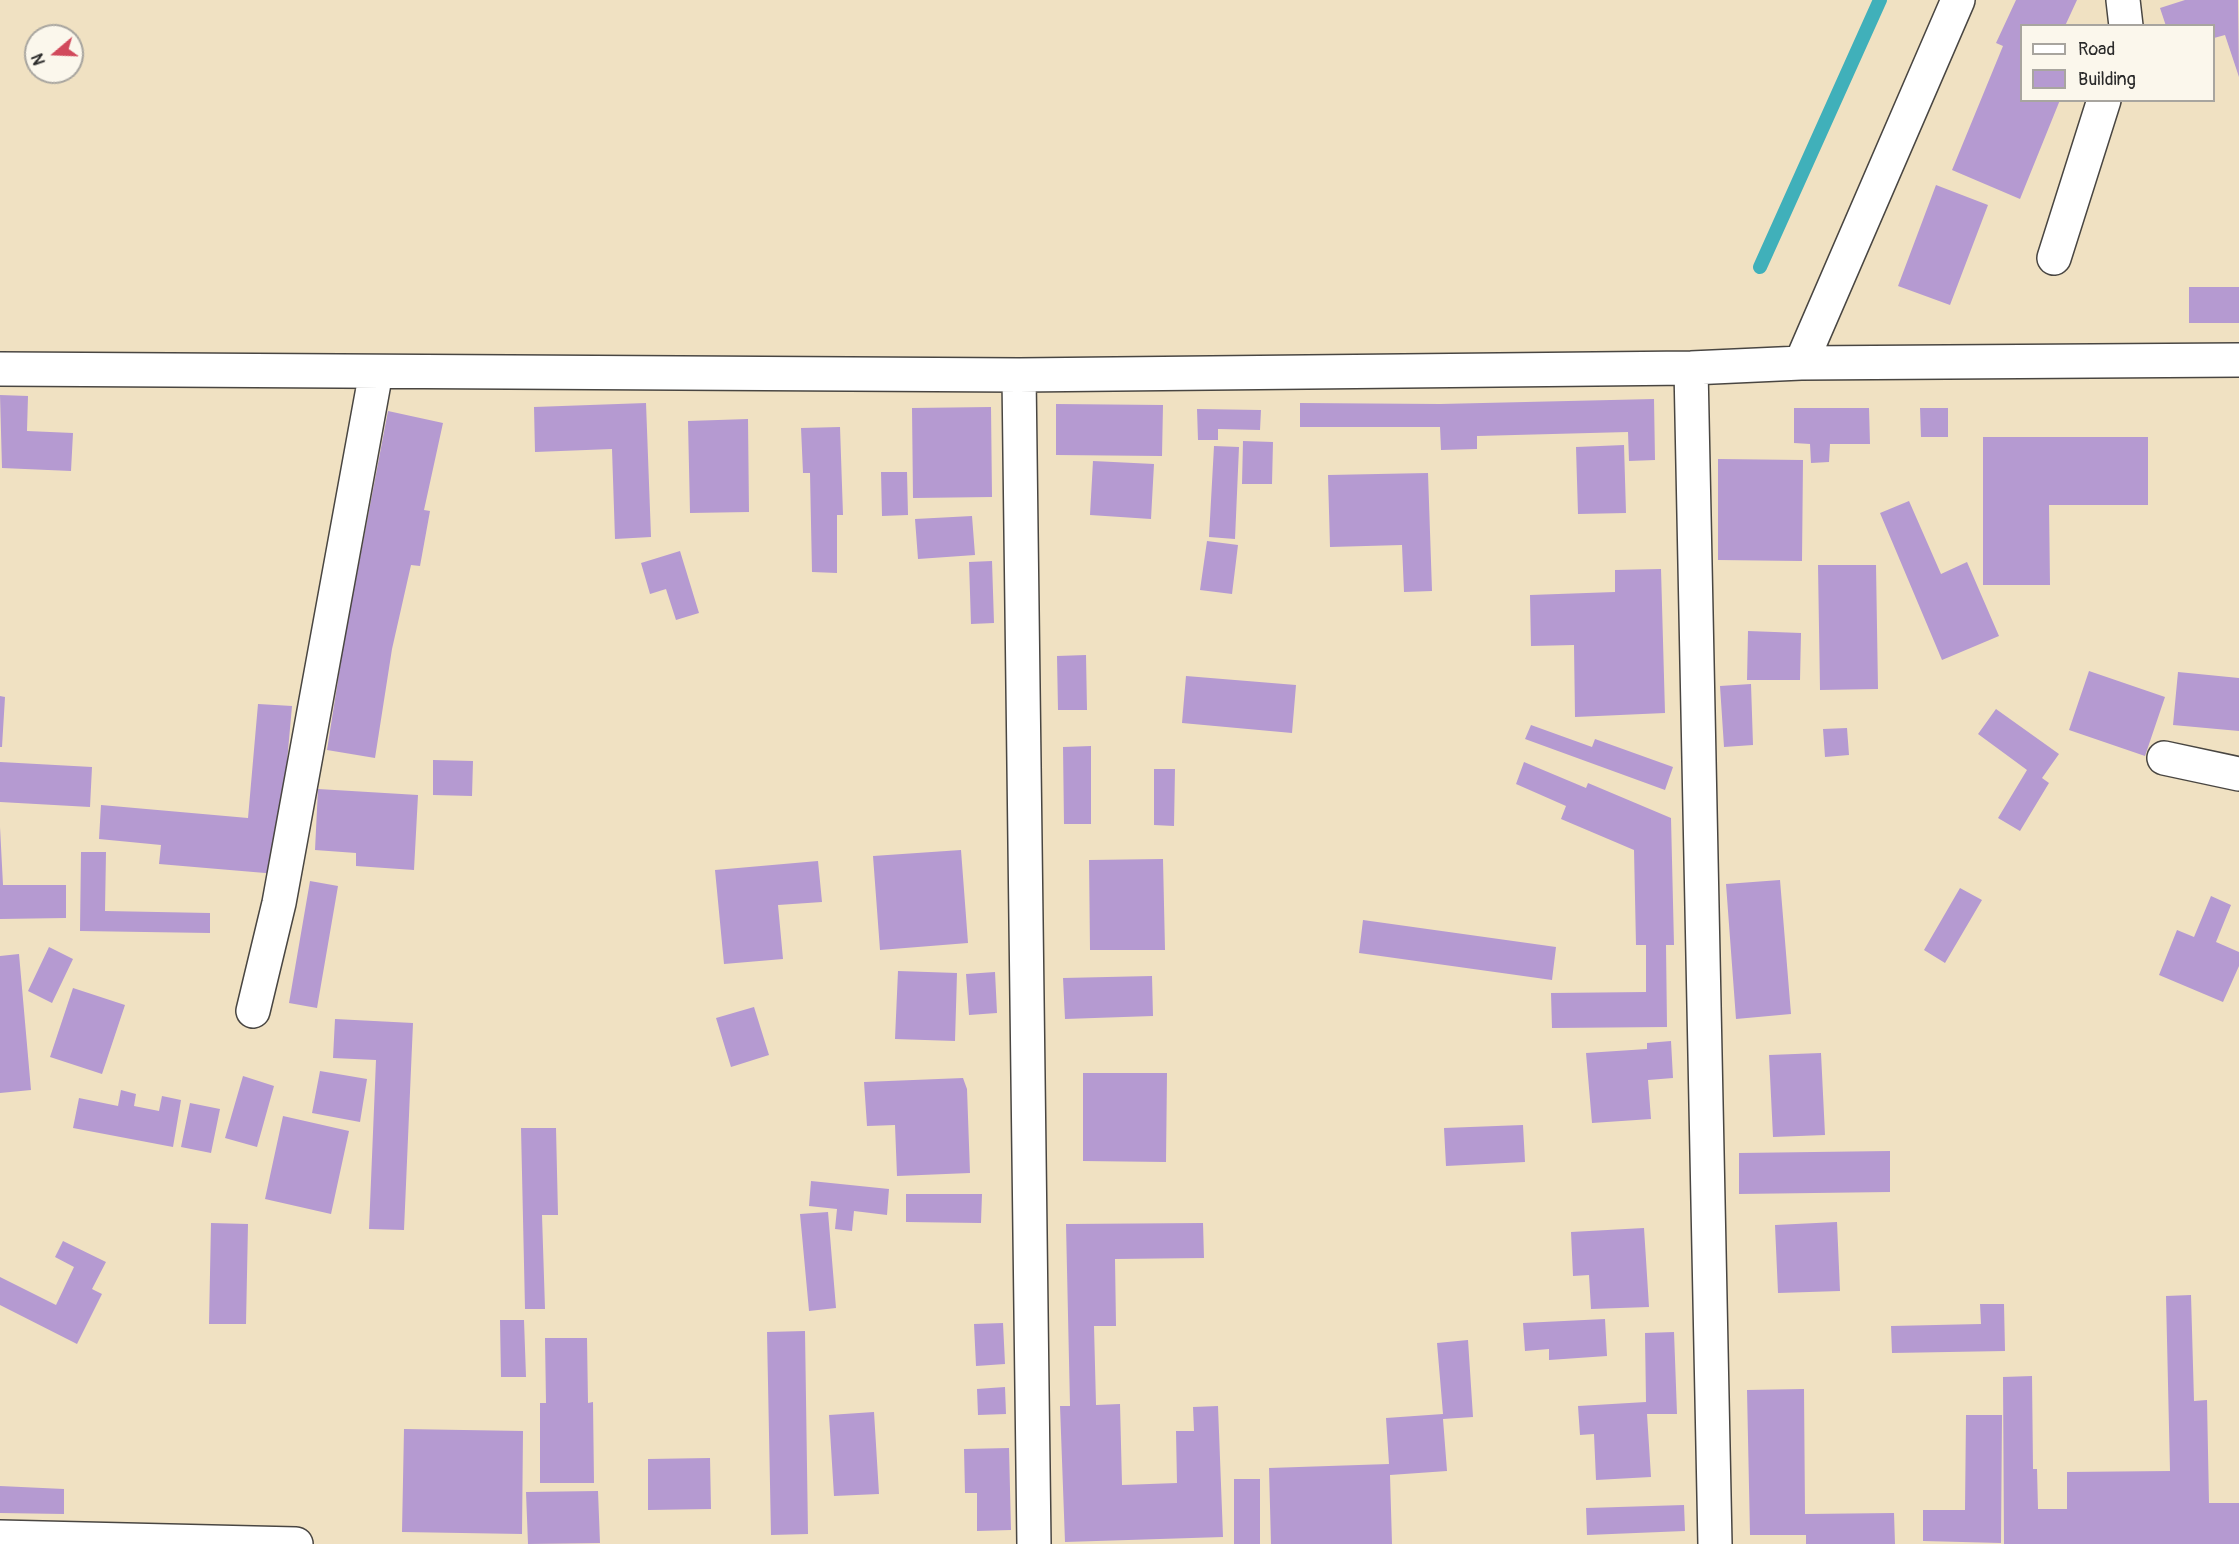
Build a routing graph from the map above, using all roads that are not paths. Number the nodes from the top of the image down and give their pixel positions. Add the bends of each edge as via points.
1 (1958, 0) edge
2 (2123, 0) edge
3 (2126, 24) edge
4 (2102, 102) edge
5 (2054, 258) dead end
6 (2239, 360) edge
7 (1801, 363) junction
8 (1691, 368) junction
9 (0, 369) edge
10 (376, 372) junction
11 (1019, 375) junction
12 (2164, 758) dead end
13 (2239, 774) edge
14 (253, 1011) dead end
15 (0, 1537) edge
16 (296, 1544) edge
17 (1034, 1544) edge
18 (1715, 1544) edge

1 - 7 street
2 - 3 street
4 - 5 street
6 - 7 street
7 - 8 street
8 - 11 street
8 - 18 street
9 - 10 street
10 - 11 street
10 - 14 street via 279,903
11 - 17 street
12 - 13 street
15 - 16 street

